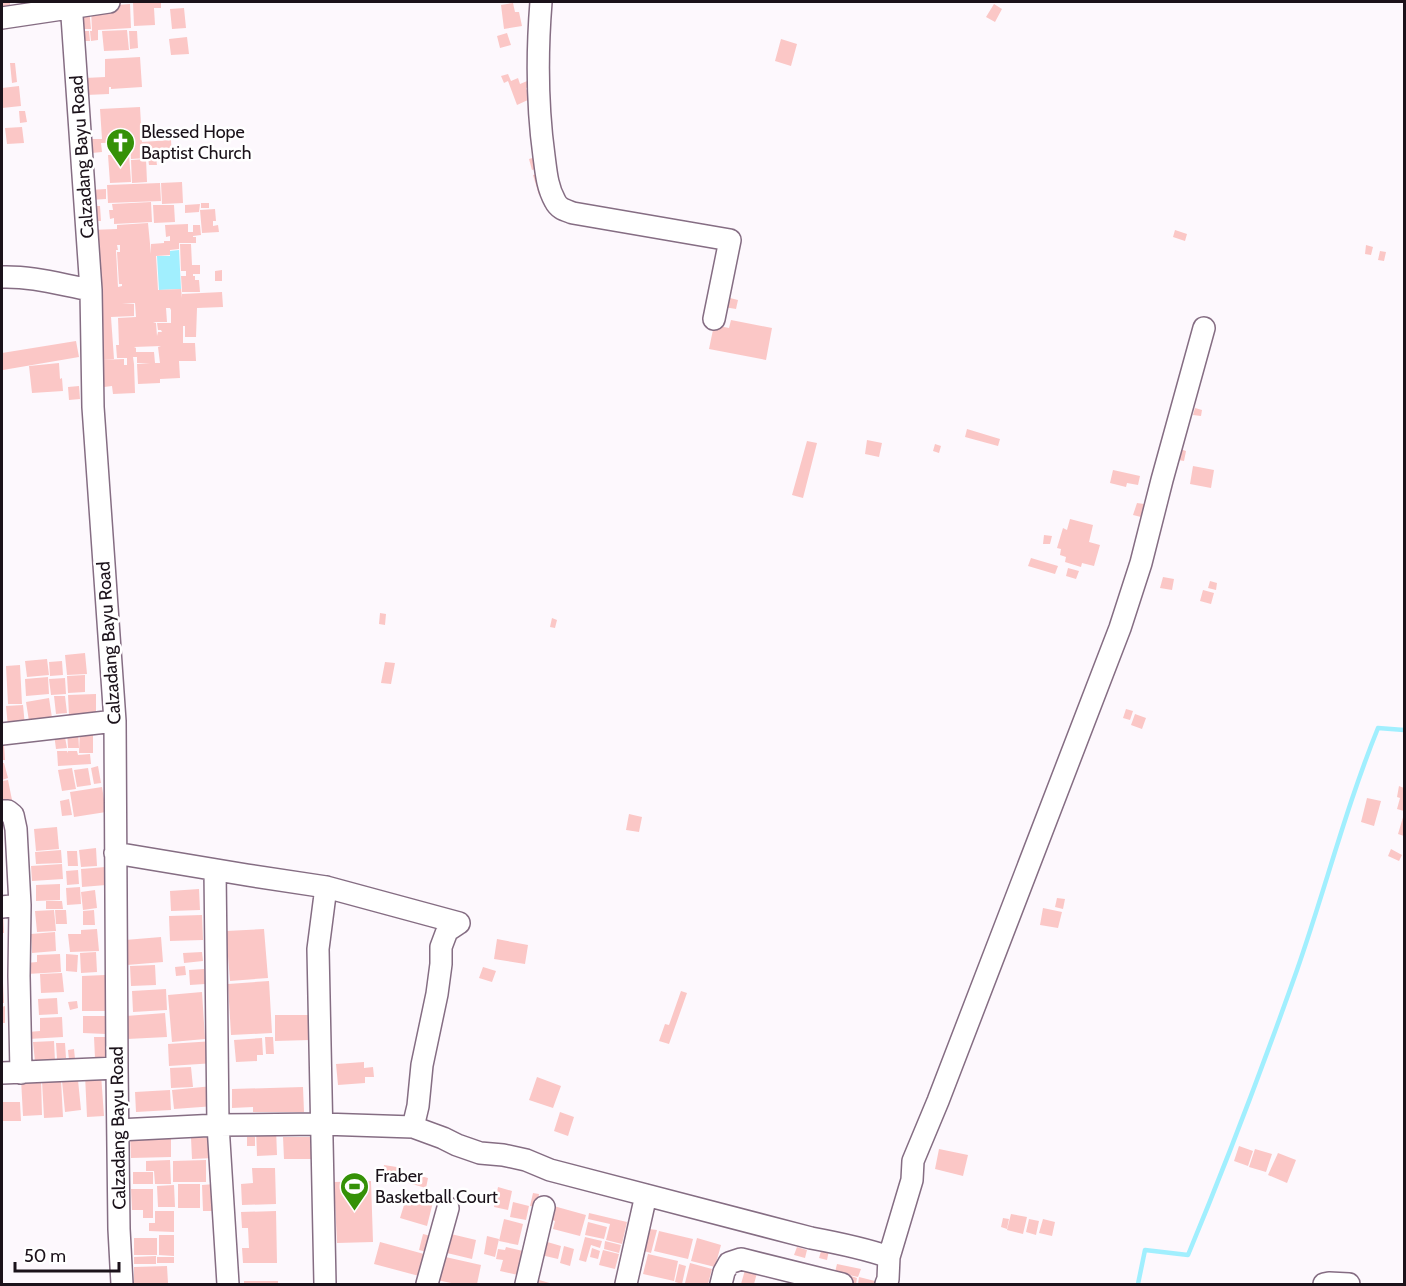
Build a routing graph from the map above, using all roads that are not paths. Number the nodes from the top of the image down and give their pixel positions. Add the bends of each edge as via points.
1 (109, 2) edge
2 (541, 2) edge
3 (71, 4) edge
4 (2, 18) edge
5 (2, 277) edge
6 (92, 290) junction
7 (714, 319) dead end
8 (1204, 327) dead end
9 (115, 722) junction
10 (2, 734) edge
11 (2, 811) edge
12 (115, 853) junction
13 (215, 870) junction
14 (326, 887) junction
15 (11, 906) edge
16 (10, 977) edge
17 (117, 1068) junction
18 (11, 1073) edge
19 (322, 1124) junction
20 (218, 1125) junction
21 (413, 1127) junction
22 (117, 1130) junction
23 (646, 1195) junction
24 (543, 1208) dead end
25 (448, 1209) dead end
26 (889, 1257) junction
27 (829, 1283) edge
28 (122, 1284) edge
29 (228, 1284) edge
30 (325, 1284) edge
31 (427, 1284) edge
32 (526, 1284) edge
33 (626, 1284) edge
34 (721, 1284) edge
35 (886, 1284) edge
36 (1324, 1284) edge
37 (1349, 1284) edge

1 - 3 street
2 - 7 street via 538,58 542,139 555,202 573,213 730,240
3 - 4 street
3 - 6 street, Calzadang Bayu Road
5 - 6 street via 37,279
6 - 9 street, Calzadang Bayu Road via 93,406
8 - 26 street via 1120,628 913,1161 912,1180
9 - 10 street
9 - 12 street, Calzadang Bayu Road
11 - 15 street via 8,811 15,819
12 - 13 street
12 - 17 street, Calzadang Bayu Road
13 - 14 street
13 - 20 street
14 - 19 street via 318,950
14 - 21 street via 459,923 447,931 441,947 437,994
15 - 16 street
16 - 18 street
17 - 18 street
17 - 22 street, Calzadang Bayu Road
19 - 20 street
19 - 21 street
19 - 30 street
20 - 22 street
20 - 29 street
21 - 23 street via 480,1153 526,1160
22 - 28 street, Calzadang Bayu Road
23 - 26 street
23 - 33 street
24 - 32 street
25 - 31 street
26 - 35 street
27 - 34 street via 741,1259 729,1263
36 - 37 street

